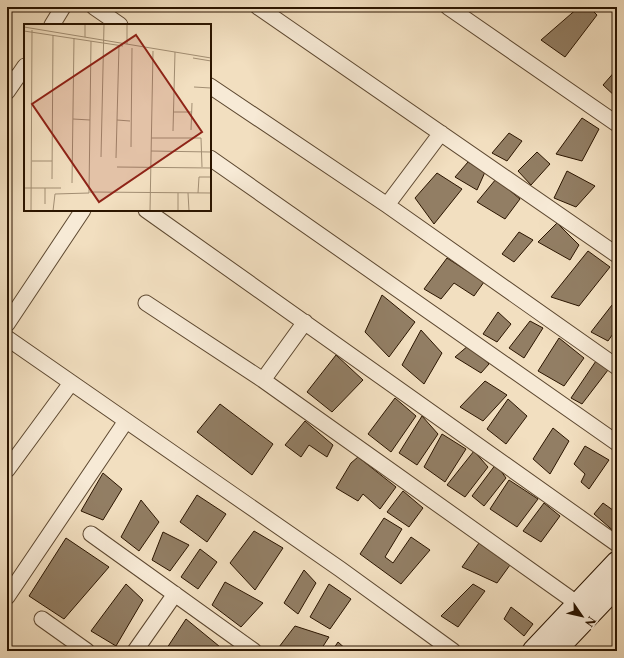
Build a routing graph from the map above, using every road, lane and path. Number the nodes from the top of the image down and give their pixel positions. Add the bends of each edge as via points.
1 (63, 7) edge
2 (94, 7) edge
3 (258, 7) edge
4 (448, 7) edge
5 (53, 24) edge
6 (119, 24) edge
7 (16, 71) edge
8 (211, 87) edge
9 (7, 92) edge
10 (617, 124) edge
11 (441, 133) junction
12 (211, 159) edge
13 (387, 205) junction
14 (82, 211) edge
15 (147, 211) edge
16 (617, 255) edge
17 (146, 303) dead end
18 (305, 322) junction
19 (7, 324) edge
20 (7, 338) edge
21 (617, 367) edge
22 (263, 380) junction
23 (71, 383) junction
24 (126, 421) junction
25 (617, 443) edge
26 (7, 470) edge
27 (91, 534) dead end
28 (617, 544) edge
29 (617, 562) edge
30 (615, 592) edge
31 (175, 594) junction
32 (7, 597) edge
33 (578, 604) junction
34 (42, 619) dead end
35 (568, 626) junction
36 (87, 651) edge
37 (135, 651) edge
38 (254, 651) edge
39 (453, 651) edge
40 (533, 651) edge
41 (555, 651) edge

1 - 5 street
2 - 6 street
3 - 11 street
4 - 10 street
7 - 9 street
8 - 13 street
11 - 13 street
11 - 16 street
12 - 25 street
13 - 21 street
14 - 19 street
15 - 18 street
17 - 22 street
18 - 22 street
18 - 28 street
20 - 23 street
22 - 33 street
23 - 24 street
23 - 26 street
24 - 32 street
24 - 39 street via 340,569
27 - 31 street
29 - 33 main road
30 - 35 main road
31 - 37 street
31 - 38 street
33 - 35 main road
34 - 36 street
35 - 40 main road
35 - 41 main road

